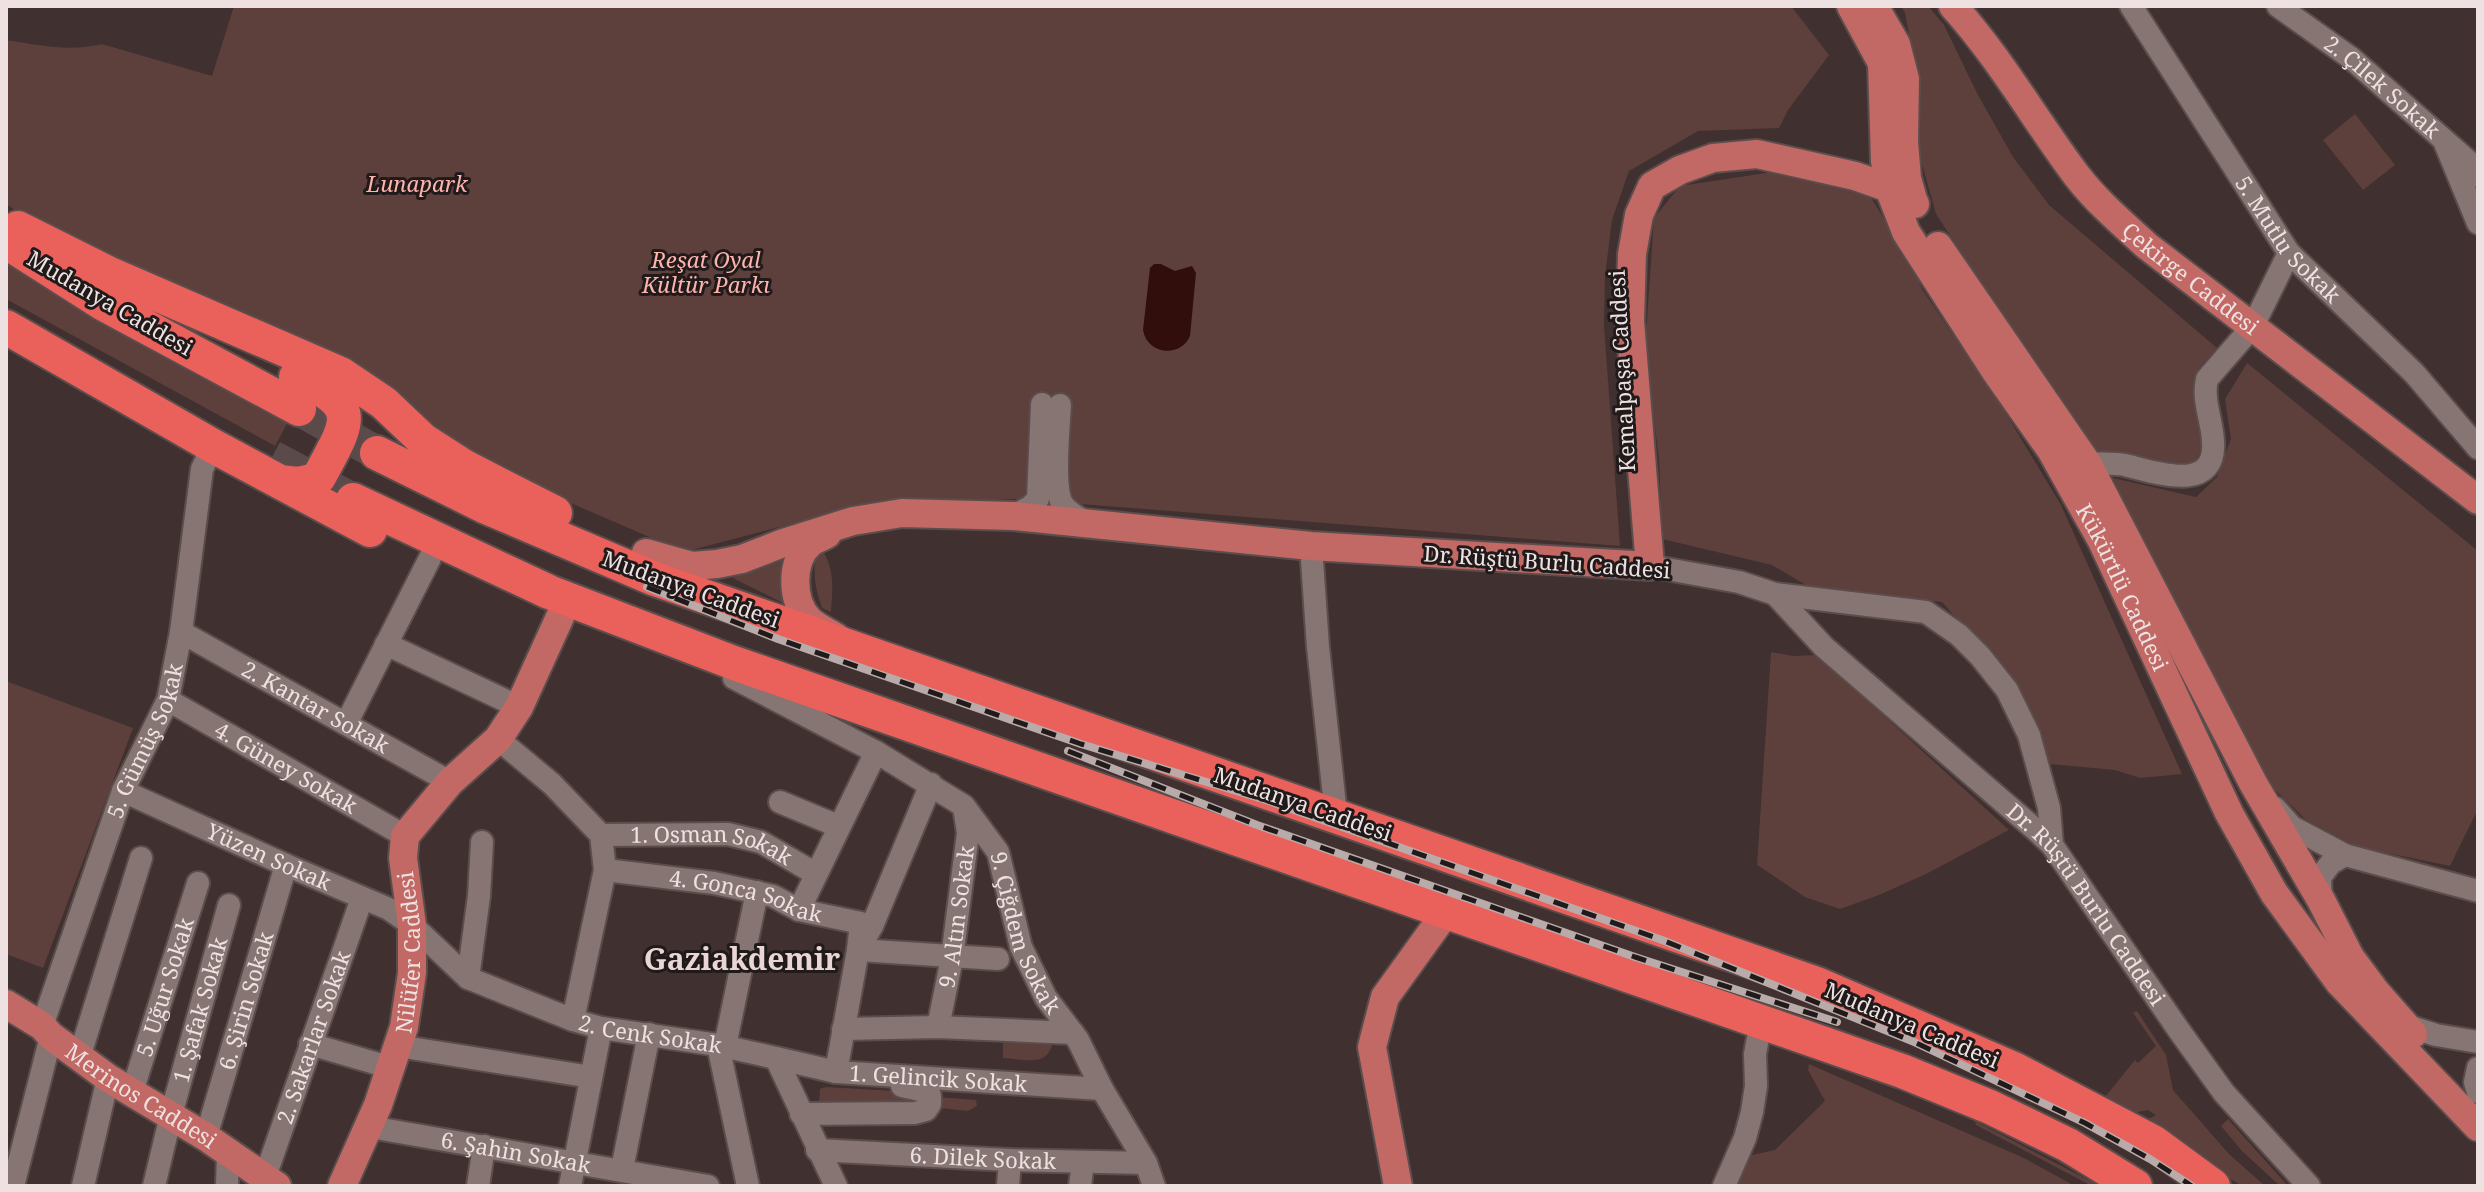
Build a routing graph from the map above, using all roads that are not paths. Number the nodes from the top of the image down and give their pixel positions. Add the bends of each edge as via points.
1 (1851, 6) edge
2 (1874, 6) edge
3 (1953, 6) edge
4 (2131, 6) edge
5 (2278, 6) edge
6 (2443, 139) junction
7 (1893, 163) junction
8 (2478, 176) edge
9 (1915, 204) junction
10 (2478, 223) edge
11 (10, 229) edge
12 (2289, 253) junction
13 (6, 308) edge
14 (6, 327) edge
15 (2247, 334) junction
16 (299, 409) tunnel mouth
17 (407, 425) junction
18 (213, 446) junction
19 (2478, 448) edge
20 (377, 453) tunnel mouth
21 (2087, 463) junction
22 (277, 469) junction
23 (2478, 500) edge
24 (351, 510) junction
25 (1013, 516) junction
26 (853, 521) junction
27 (1089, 524) junction
28 (1311, 546) junction
29 (646, 553) junction
30 (430, 558) junction
31 (1642, 565) junction
32 (1775, 594) junction
33 (560, 617) junction
34 (181, 632) junction
35 (386, 644) junction
36 (847, 645) junction
37 (734, 678) junction
38 (168, 700) junction
39 (519, 707) junction
40 (346, 724) junction
41 (934, 733) junction
42 (498, 739) junction
43 (876, 752) junction
44 (450, 782) junction
45 (2253, 783) junction
46 (931, 784) junction
47 (123, 791) junction
48 (780, 802) dead end
49 (964, 806) junction
50 (1336, 815) junction
51 (838, 826) junction
52 (601, 835) junction
53 (405, 836) junction
54 (482, 842) dead end
55 (2052, 845) junction
56 (2345, 855) junction
57 (141, 858) dead end
58 (286, 865) junction
59 (605, 870) junction
60 (816, 874) junction
61 (198, 883) dead end
62 (2478, 891) edge
63 (757, 892) junction
64 (362, 898) junction
65 (2321, 900) junction
66 (229, 905) dead end
67 (799, 910) junction
68 (1447, 911) junction
69 (412, 925) junction
70 (858, 950) junction
71 (952, 958) junction
72 (998, 959) dead end
73 (171, 964) junction
74 (209, 976) junction
75 (468, 978) junction
76 (6, 1004) edge
77 (573, 1020) junction
78 (1761, 1022) junction
79 (2405, 1025) junction
80 (938, 1027) junction
81 (601, 1028) junction
82 (843, 1029) junction
83 (46, 1031) junction
84 (1073, 1033) junction
85 (649, 1034) junction
86 (2478, 1042) edge
87 (310, 1044) junction
88 (722, 1046) junction
89 (395, 1057) junction
90 (79, 1058) junction
91 (776, 1058) junction
92 (2478, 1068) edge
93 (836, 1072) junction
94 (591, 1077) junction
95 (786, 1079) junction
96 (120, 1085) junction
97 (1102, 1089) junction
98 (2478, 1092) edge
99 (2478, 1105) edge
100 (801, 1114) junction
101 (171, 1115) junction
102 (370, 1127) junction
103 (2478, 1127) edge
104 (217, 1145) junction
105 (484, 1146) junction
106 (817, 1150) junction
107 (1010, 1160) junction
108 (573, 1161) junction
109 (1083, 1162) junction
110 (1146, 1163) junction
111 (622, 1169) junction
112 (656, 1181) edge
113 (271, 1182) edge
114 (13, 1186) edge
115 (83, 1186) edge
116 (154, 1186) edge
117 (227, 1186) edge
118 (342, 1186) edge
119 (478, 1186) edge
120 (570, 1186) edge
121 (708, 1186) edge
122 (748, 1186) edge
123 (836, 1186) edge
124 (1008, 1186) edge
125 (1080, 1186) edge
126 (1154, 1186) edge
127 (1398, 1186) edge
128 (1724, 1186) edge
129 (2135, 1186) edge
130 (2213, 1186) edge
131 (2309, 1186) edge

1 - 7 main road, Kükürtlü Caddesi via 1882,63
2 - 7 main road, Kükürtlü Caddesi via 1896,44 1905,79
3 - 15 main road, Çekirge Caddesi via 2079,178
4 - 12 street, 5. Mutlu Sokak
5 - 6 street, 2. Çilek Sokak via 2351,58
6 - 8 street, 2. Çilek Sokak
6 - 10 street
7 - 9 main road, Kemalpaşa Caddesi
7 - 9 main road, Kükürtlü Caddesi via 1907,178
7 - 31 main road, Kemalpaşa Caddesi via 1761,139 1728,140 1673,154 1647,171 1631,191 1614,282
7 - 103 main road, Kükürtlü Caddesi via 1906,232 2051,450 2102,541 2229,813 2274,893 2339,982
9 - 21 main road, Kükürtlü Caddesi via 1926,229
11 - 16 highway, Mudanya Caddesi via 102,303
11 - 17 highway via 341,374
11 - 22 highway via 237,352 334,397 343,408 344,429 319,477 300,484
12 - 15 street
12 - 19 street, 5. Mutlu Sokak via 2414,373
13 - 22 highway
14 - 18 highway
15 - 21 street via 2207,379 2204,390 2214,444 2210,461 2199,473 2182,477
15 - 23 main road, Çekirge Caddesi
17 - 24 highway via 384,423 367,435 336,495 338,503
17 - 29 highway via 477,474
18 - 22 highway
18 - 34 street, 5. Gümüş Sokak via 202,469
20 - 36 highway, Mudanya Caddesi via 484,506 655,579
21 - 45 main road, Kükürtlü Caddesi
22 - 24 highway
24 - 30 highway
24 - 41 highway, Mudanya Caddesi via 734,663
25 - 26 main road, Dr. Rüştü Burlu Caddesi via 902,513
25 - 27 main road, Dr. Rüştü Burlu Caddesi
25 - 27 street via 1038,499 1051,405 1061,503
26 - 29 main road via 717,564 692,566
26 - 36 main road via 810,543 796,575 797,598 809,619
27 - 28 main road, Dr. Rüştü Burlu Caddesi
28 - 31 main road, Dr. Rüştü Burlu Caddesi
28 - 50 street
29 - 36 highway
30 - 33 highway
30 - 35 street
31 - 32 street, Dr. Rüştü Burlu Caddesi via 1739,582
32 - 55 street, Dr. Rüştü Burlu Caddesi via 1824,647
32 - 55 street via 1926,612 1959,635 2007,690 2029,735 2049,808
33 - 37 highway
33 - 39 main road
34 - 38 street, 5. Gümüş Sokak
34 - 40 street, 2. Kantar Sokak
35 - 39 street
35 - 40 street
36 - 50 highway, Mudanya Caddesi
37 - 41 highway
37 - 43 street, 9. Çiğdem Sokak
38 - 47 street, 5. Gümüş Sokak
38 - 53 street, 4. Güney Sokak
39 - 42 main road
40 - 44 street, 2. Kantar Sokak
41 - 68 highway, Mudanya Caddesi
42 - 44 main road
42 - 52 street
43 - 46 street, 9. Çiğdem Sokak
43 - 51 street
44 - 53 main road
45 - 56 street via 2292,827
45 - 65 main road, Kükürtlü Caddesi
46 - 49 street, 9. Çiğdem Sokak
46 - 70 street
47 - 58 street, Yüzen Sokak
47 - 83 street, 5. Gümüş Sokak
48 - 51 street
49 - 71 street, 9. Altın Sokak via 968,833
49 - 84 street, 9. Çiğdem Sokak via 998,852 1021,947 1046,998
50 - 130 highway, Mudanya Caddesi via 1817,984 2014,1069 2153,1142
51 - 60 street
52 - 59 street
52 - 60 street, 1. Osman Sokak via 728,834 761,842
53 - 69 main road, Nilüfer Caddesi
54 - 75 street
55 - 131 street, Dr. Rüştü Burlu Caddesi via 2224,1093
56 - 62 street
56 - 65 street via 2320,877
57 - 90 street
58 - 64 street, Yüzen Sokak
58 - 104 street, 6. Şirin Sokak
59 - 63 street, 4. Gonca Sokak
59 - 77 street
60 - 67 street
61 - 73 street, 5. Uğur Sokak
63 - 67 street, 4. Gonca Sokak
63 - 88 street
64 - 69 street, Yüzen Sokak
64 - 87 street, 2. Sakarlar Sokak
65 - 79 main road, Kükürtlü Caddesi via 2350,957
66 - 74 street, 1. Şafak Sokak
67 - 70 street, 4. Gonca Sokak via 861,923
68 - 78 highway, Mudanya Caddesi
68 - 127 main road via 1385,997 1372,1047
69 - 75 street, 2. Cenk Sokak
69 - 89 main road, Nilüfer Caddesi via 412,973
70 - 71 street
70 - 82 street
71 - 72 street
71 - 80 street, 9. Altın Sokak
73 - 74 street
73 - 96 street, 5. Uğur Sokak
74 - 101 street, 1. Şafak Sokak
75 - 77 street, 2. Cenk Sokak
76 - 83 main road, Merinos Caddesi
77 - 81 street, 2. Cenk Sokak
78 - 128 street via 1752,1112
78 - 129 highway, Mudanya Caddesi via 1990,1107
79 - 86 street
79 - 99 main road, Kükürtlü Caddesi
80 - 82 street
80 - 84 street
81 - 85 street, 2. Cenk Sokak
81 - 94 street
82 - 93 street
83 - 90 main road, Merinos Caddesi
83 - 114 street, 5. Gümüş Sokak
84 - 97 street, 9. Çiğdem Sokak
85 - 88 street, 2. Cenk Sokak
85 - 111 street
87 - 89 street
87 - 113 street, 2. Sakarlar Sokak
88 - 91 street, 2. Cenk Sokak
88 - 122 street
89 - 94 street
89 - 102 main road, Nilüfer Caddesi
90 - 96 main road, Merinos Caddesi
91 - 93 street, 1. Gelincik Sokak
91 - 95 street
92 - 98 street
93 - 97 street, 1. Gelincik Sokak
94 - 108 street
95 - 100 street
95 - 100 street via 910,1086 930,1096 926,1110 915,1113
96 - 101 main road, Merinos Caddesi
96 - 115 street, 5. Uğur Sokak
97 - 110 street, 9. Çiğdem Sokak
100 - 106 street
101 - 104 main road, Merinos Caddesi
101 - 116 street, 1. Şafak Sokak
102 - 105 street, 6. Şahin Sokak
102 - 118 main road, Nilüfer Caddesi
104 - 113 main road, Merinos Caddesi
104 - 117 street, 6. Şirin Sokak
105 - 108 street, 6. Şahin Sokak
105 - 119 street
106 - 107 street, 6. Dilek Sokak
106 - 123 street
107 - 109 street, 6. Dilek Sokak
107 - 124 street
108 - 111 street, 6. Şahin Sokak
108 - 120 street
109 - 110 street, 6. Dilek Sokak
109 - 125 street
110 - 126 street, 9. Çiğdem Sokak
111 - 112 street, 6. Şahin Sokak
112 - 121 street, 6. Şahin Sokak

